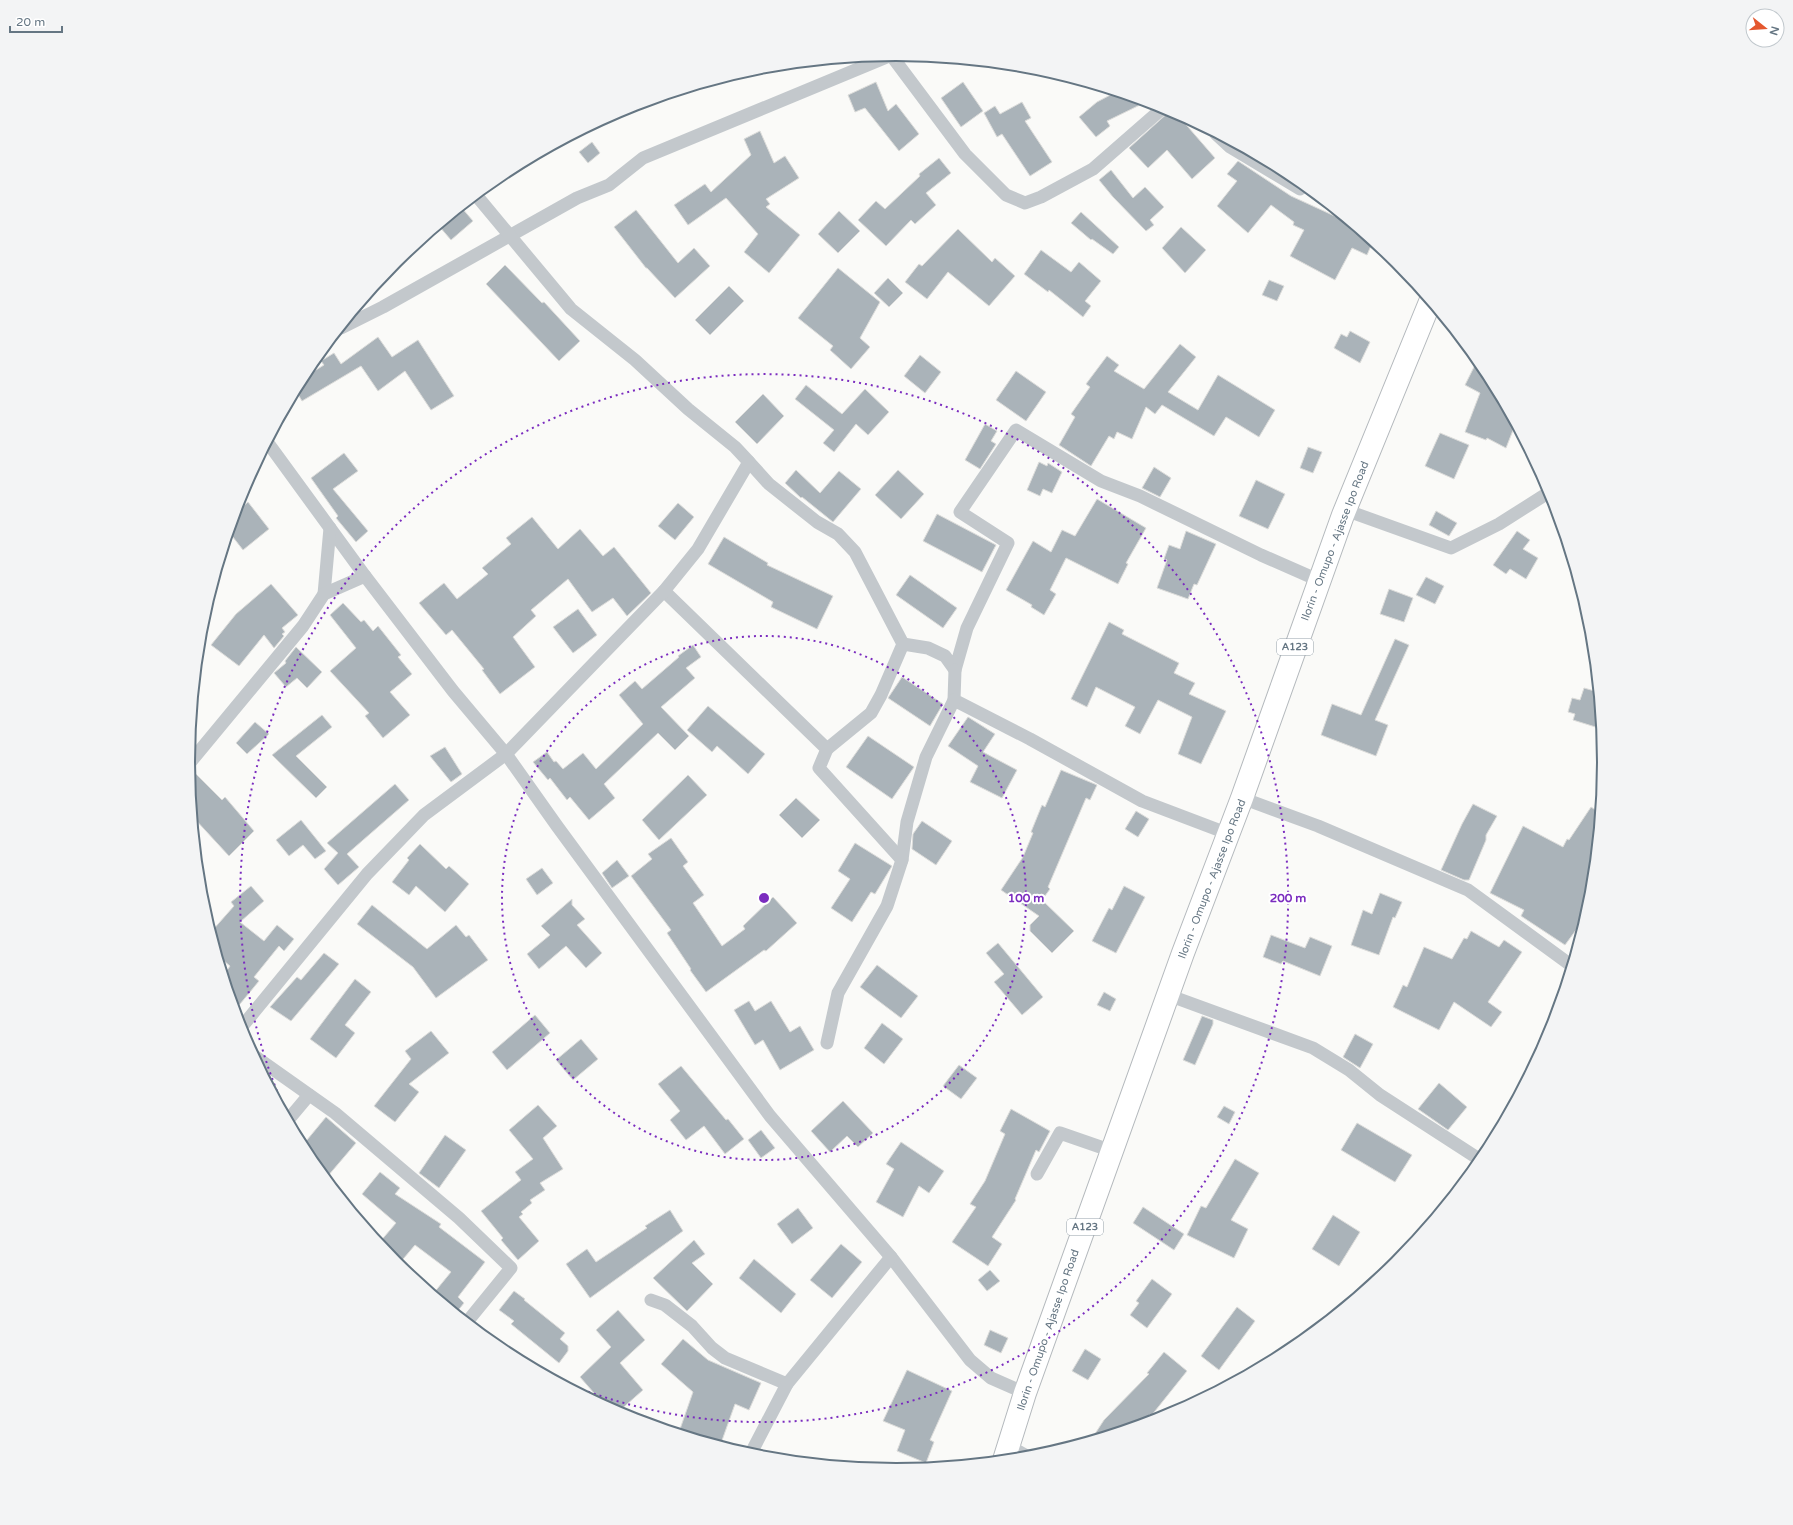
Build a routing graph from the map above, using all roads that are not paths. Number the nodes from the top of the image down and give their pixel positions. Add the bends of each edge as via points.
1 (896, 61) edge
2 (875, 62) edge
3 (1159, 112) edge
4 (1229, 145) edge
5 (1300, 189) edge
6 (479, 199) edge
7 (510, 236) junction
8 (1429, 306) edge
9 (349, 324) edge
10 (270, 446) edge
11 (749, 462) junction
12 (1545, 495) edge
13 (1345, 510) junction
14 (330, 528) junction
15 (365, 576) junction
16 (1318, 580) junction
17 (664, 592) junction
18 (324, 594) junction
19 (903, 644) junction
20 (955, 670) junction
21 (954, 700) junction
22 (827, 749) junction
23 (506, 754) junction
24 (195, 756) edge
25 (1242, 798) junction
26 (1228, 834) junction
27 (902, 860) junction
28 (1568, 963) edge
29 (1168, 995) junction
30 (245, 1023) edge
31 (826, 1043) dead end
32 (262, 1061) edge
33 (309, 1095) junction
34 (291, 1116) edge
35 (1112, 1151) junction
36 (1476, 1157) edge
37 (1037, 1174) dead end
38 (891, 1257) junction
39 (651, 1300) dead end
40 (469, 1319) edge
41 (787, 1384) junction
42 (1025, 1393) junction
43 (753, 1449) edge
44 (1007, 1453) edge

1 - 3 street via 965,154 1006,195 1025,203 1042,197 1093,169
2 - 7 street via 643,158 609,185 577,198
4 - 5 street
6 - 7 street
7 - 9 street
7 - 11 street via 571,309 635,360
8 - 13 highway, Ilorin - Omupo - Ajasse Ipo Road / A123
10 - 14 street
11 - 17 street via 698,549
11 - 19 street via 768,484 838,534 855,552
12 - 13 street via 1499,524 1451,548
13 - 16 highway, Ilorin - Omupo - Ajasse Ipo Road / A123
14 - 15 street
14 - 18 street
15 - 18 street
15 - 23 street via 453,691
16 - 20 street via 1261,556 1146,499 1101,481 1016,430 960,512 1008,543 967,628
16 - 25 highway, Ilorin - Omupo - Ajasse Ipo Road / A123
17 - 22 street
17 - 23 street
18 - 24 street via 303,626
19 - 20 street via 928,648 945,656
19 - 22 street via 871,713
20 - 21 street
21 - 26 street via 1142,801
21 - 27 street via 926,758 907,822
22 - 27 street via 819,768
23 - 30 street via 424,815 367,874
23 - 38 street via 770,1116
25 - 26 highway, Ilorin - Omupo - Ajasse Ipo Road / A123
25 - 28 street via 1318,826 1468,890
26 - 29 highway, Ilorin - Omupo - Ajasse Ipo Road / A123
27 - 31 street via 887,906 838,993
29 - 35 highway, Ilorin - Omupo - Ajasse Ipo Road / A123
29 - 36 street via 1313,1048
32 - 33 street
33 - 34 street
33 - 40 street via 335,1113 460,1218 511,1268
35 - 37 street via 1060,1133
35 - 42 highway, Ilorin - Omupo - Ajasse Ipo Road / A123
38 - 41 street
38 - 42 street via 970,1360 991,1378
39 - 41 street via 665,1305 692,1326 725,1358
41 - 43 street
42 - 44 highway, Ilorin - Omupo - Ajasse Ipo Road / A123

